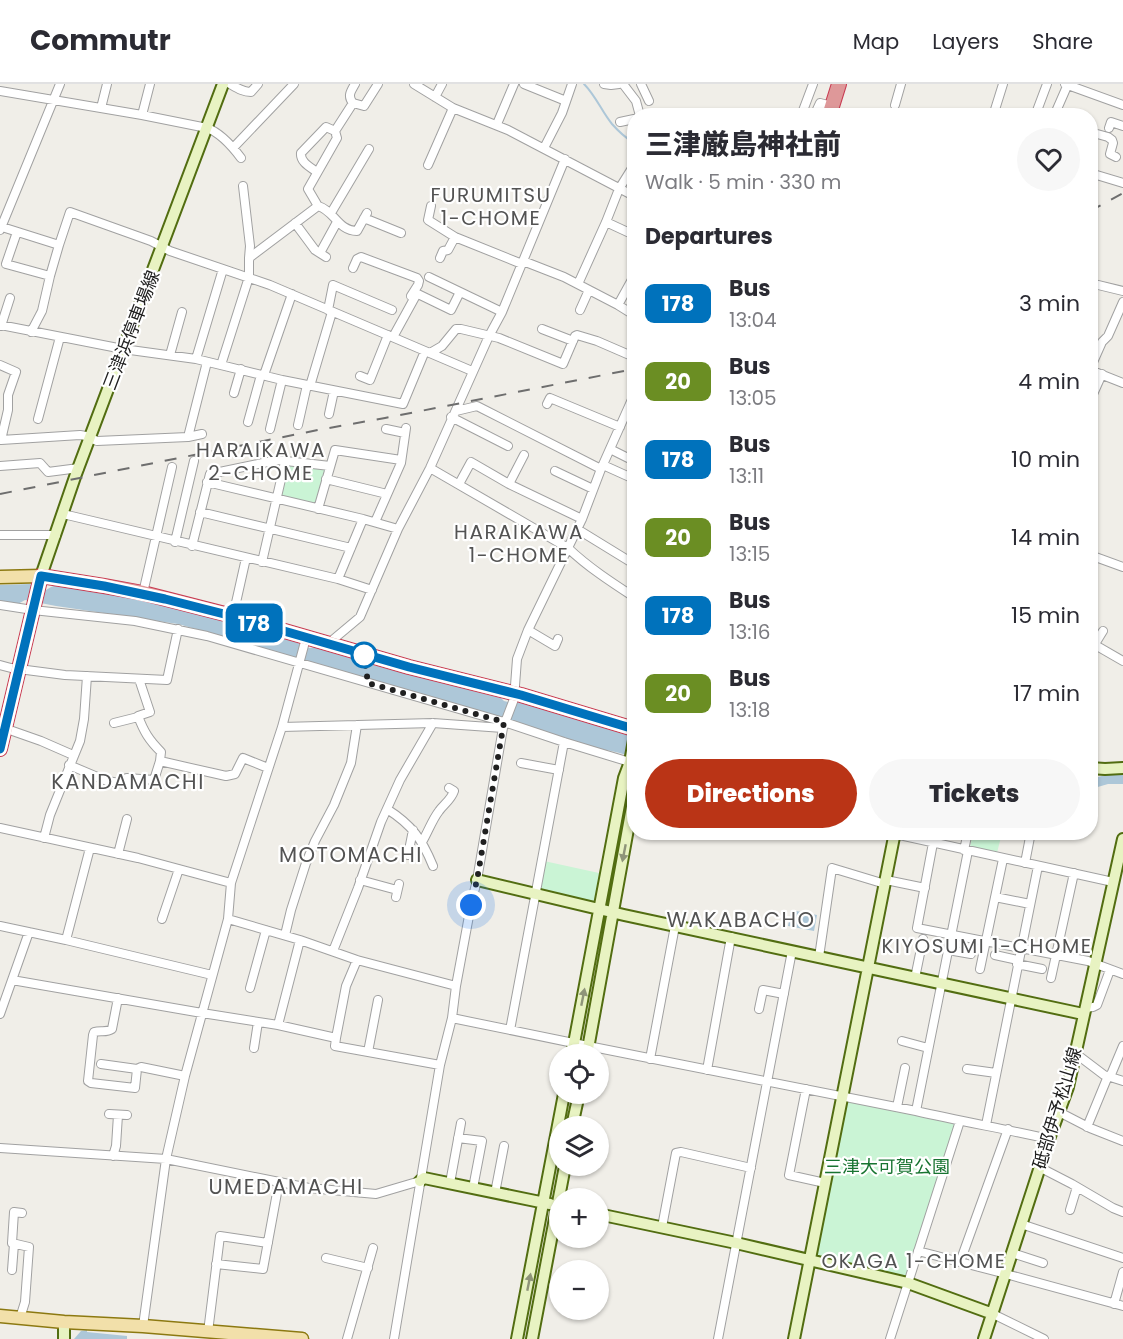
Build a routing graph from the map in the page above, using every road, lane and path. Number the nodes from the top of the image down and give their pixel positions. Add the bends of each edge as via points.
1 (60, 84) edge
2 (107, 84) edge
3 (150, 84) edge
4 (223, 84) edge
5 (230, 84) edge
6 (258, 84) edge
7 (294, 84) edge
8 (356, 84) edge
9 (378, 84) edge
10 (414, 84) edge
11 (442, 84) edge
12 (513, 84) edge
13 (524, 84) edge
14 (572, 84) edge
15 (604, 84) edge
16 (618, 84) edge
17 (623, 84) edge
18 (641, 84) edge
19 (813, 84) edge
20 (830, 84) edge
21 (839, 84) edge
22 (902, 84) edge
23 (1003, 84) edge
24 (1047, 84) edge
25 (1067, 84) edge
26 (0, 92) edge
27 (809, 93) junction
28 (1123, 95) edge
29 (435, 97) junction
30 (566, 100) junction
31 (52, 101) junction
32 (649, 101) dead end
33 (353, 103) junction
34 (895, 105) dead end
35 (1122, 105) edge
36 (101, 108) junction
37 (453, 108) junction
38 (638, 108) edge
39 (804, 108) edge
40 (825, 108) edge
41 (827, 108) edge
42 (828, 108) edge
43 (996, 108) edge
44 (1038, 108) edge
45 (1057, 108) edge
46 (142, 114) junction
47 (627, 120) edge
48 (620, 122) dead end
49 (496, 124) junction
50 (1123, 126) edge
51 (207, 128) junction
52 (1109, 128) dead end
53 (335, 131) junction
54 (1098, 134) edge
55 (233, 148) junction
56 (544, 148) junction
57 (369, 149) dead end
58 (1116, 157) dead end
59 (241, 158) dead end
60 (565, 159) junction
61 (428, 165) dead end
62 (317, 172) junction
63 (1098, 175) edge
64 (627, 176) edge
65 (1123, 183) edge
66 (243, 186) dead end
67 (619, 189) junction
68 (627, 193) edge
69 (318, 206) junction
70 (431, 206) dead end
71 (330, 213) junction
72 (337, 222) junction
73 (606, 222) junction
74 (295, 223) junction
75 (1, 228) edge
76 (398, 229) dead end
77 (17, 232) junction
78 (627, 232) edge
79 (455, 237) junction
80 (59, 245) junction
81 (163, 247) junction
82 (249, 258) junction
83 (440, 258) dead end
84 (523, 262) junction
85 (353, 268) dead end
86 (223, 269) junction
87 (50, 276) junction
88 (429, 277) dead end
89 (249, 278) junction
90 (578, 284) junction
91 (1098, 285) edge
92 (627, 289) edge
93 (589, 290) junction
94 (1123, 291) edge
95 (459, 292) junction
96 (291, 294) junction
97 (411, 296) junction
98 (10, 298) dead end
99 (1123, 302) edge
100 (618, 305) junction
101 (393, 310) dead end
102 (580, 310) dead end
103 (330, 311) junction
104 (627, 311) edge
105 (182, 312) dead end
106 (502, 312) junction
107 (1, 325) edge
108 (542, 329) dead end
109 (31, 332) junction
110 (390, 336) junction
111 (489, 336) junction
112 (60, 337) junction
113 (573, 341) junction
114 (123, 349) junction
115 (1098, 351) edge
116 (428, 352) junction
117 (627, 354) edge
118 (170, 355) junction
119 (196, 359) junction
120 (207, 362) junction
121 (0, 364) edge
122 (221, 365) junction
123 (240, 369) junction
124 (472, 371) junction
125 (1098, 372) edge
126 (1102, 374) junction
127 (263, 375) junction
128 (360, 376) dead end
129 (282, 380) junction
130 (1098, 383) edge
131 (1123, 383) edge
132 (308, 385) junction
133 (334, 391) junction
134 (234, 393) dead end
135 (3, 401) edge
136 (547, 404) dead end
137 (329, 414) dead end
138 (454, 414) junction
139 (38, 418) dead end
140 (627, 419) edge
141 (248, 422) dead end
142 (298, 425) dead end
143 (620, 427) junction
144 (2, 428) edge
145 (270, 429) dead end
146 (386, 429) dead end
147 (202, 434) dead end
148 (188, 437) junction
149 (91, 438) junction
150 (508, 446) dead end
151 (610, 449) junction
152 (524, 455) dead end
153 (627, 458) edge
154 (401, 460) junction
155 (194, 461) dead end
156 (285, 462) junction
157 (330, 465) junction
158 (0, 466) edge
159 (172, 467) dead end
160 (602, 467) junction
161 (79, 468) junction
162 (430, 468) junction
163 (555, 471) dead end
164 (627, 476) edge
165 (326, 479) junction
166 (207, 482) junction
167 (459, 484) junction
168 (509, 484) junction
169 (593, 489) junction
170 (387, 494) junction
171 (276, 499) junction
172 (318, 509) junction
173 (200, 512) junction
174 (63, 514) junction
175 (363, 519) junction
176 (582, 519) junction
177 (375, 522) junction
178 (270, 528) junction
179 (398, 529) junction
180 (577, 529) junction
181 (0, 535) edge
182 (56, 535) junction
183 (155, 537) junction
184 (175, 542) junction
185 (192, 546) junction
186 (351, 548) junction
187 (568, 548) junction
188 (246, 558) junction
189 (1098, 558) edge
190 (627, 560) edge
191 (262, 562) junction
192 (1123, 567) edge
193 (0, 577) edge
194 (41, 579) junction
195 (338, 579) junction
196 (372, 590) junction
197 (627, 592) edge
198 (143, 593) junction
199 (0, 605) edge
200 (33, 609) junction
201 (232, 616) junction
202 (178, 629) junction
203 (528, 630) junction
204 (1103, 631) dead end
205 (1098, 637) edge
206 (558, 639) dead end
207 (305, 641) junction
208 (327, 644) junction
209 (1098, 646) edge
210 (299, 661) junction
211 (1123, 661) edge
212 (0, 665) edge
213 (19, 669) junction
214 (87, 676) junction
215 (139, 679) junction
216 (514, 696) junction
217 (138, 717) junction
218 (505, 722) junction
219 (114, 723) dead end
220 (433, 723) junction
221 (357, 725) junction
222 (282, 726) junction
223 (2, 727) edge
224 (627, 727) edge
225 (564, 742) junction
226 (0, 749) edge
227 (73, 756) junction
228 (160, 761) junction
229 (627, 761) edge
230 (520, 763) dead end
231 (69, 765) junction
232 (268, 768) junction
233 (1123, 768) edge
234 (1098, 769) edge
235 (559, 770) junction
236 (627, 772) edge
237 (450, 788) dead end
238 (387, 809) junction
239 (127, 819) dead end
240 (0, 828) edge
241 (412, 830) junction
242 (627, 833) edge
243 (44, 838) junction
244 (1123, 838) edge
245 (894, 840) edge
246 (922, 840) edge
247 (967, 840) edge
248 (1029, 840) edge
249 (422, 842) junction
250 (933, 843) junction
251 (90, 848) junction
252 (966, 851) junction
253 (118, 854) junction
254 (408, 855) dead end
255 (1003, 859) junction
256 (1024, 863) junction
257 (433, 866) dead end
258 (1038, 866) junction
259 (179, 869) junction
260 (1074, 873) junction
261 (360, 880) junction
262 (477, 880) junction
263 (886, 882) junction
264 (1113, 882) junction
265 (231, 883) junction
266 (925, 888) junction
267 (397, 890) dead end
268 (536, 895) junction
269 (995, 897) junction
270 (1030, 904) junction
271 (600, 909) junction
272 (612, 912) junction
273 (162, 919) dead end
274 (228, 919) junction
275 (0, 926) edge
276 (675, 926) junction
277 (266, 930) junction
278 (29, 932) junction
279 (285, 935) junction
280 (951, 935) junction
281 (731, 937) junction
282 (923, 939) dead end
283 (66, 940) junction
284 (300, 940) junction
285 (986, 942) junction
286 (1020, 948) junction
287 (948, 950) junction
288 (333, 951) junction
289 (792, 951) junction
290 (971, 954) dead end
291 (995, 955) dead end
292 (1055, 955) junction
293 (819, 957) junction
294 (357, 960) junction
295 (1018, 962) junction
296 (1095, 964) junction
297 (869, 968) junction
298 (980, 969) dead end
299 (1042, 969) dead end
300 (1110, 970) junction
301 (1123, 974) edge
302 (212, 975) junction
303 (915, 978) junction
304 (1051, 978) dead end
305 (12, 980) junction
306 (941, 984) junction
307 (456, 986) junction
308 (250, 988) dead end
309 (784, 994) junction
310 (118, 998) junction
311 (1011, 999) junction
312 (378, 1000) dead end
313 (758, 1005) dead end
314 (1084, 1011) junction
315 (202, 1013) junction
316 (0, 1014) edge
317 (452, 1018) junction
318 (258, 1022) junction
319 (278, 1025) junction
320 (510, 1030) junction
321 (336, 1038) junction
322 (902, 1041) dead end
323 (556, 1044) edge
324 (574, 1044) edge
325 (588, 1044) edge
326 (1123, 1046) edge
327 (254, 1048) dead end
328 (928, 1048) junction
329 (368, 1052) junction
330 (609, 1053) edge
331 (1075, 1053) junction
332 (650, 1059) junction
333 (101, 1064) dead end
334 (440, 1065) junction
335 (905, 1068) dead end
336 (137, 1069) junction
337 (967, 1069) dead end
338 (707, 1070) junction
339 (996, 1073) junction
340 (185, 1076) junction
341 (1109, 1077) junction
342 (768, 1082) junction
343 (1123, 1082) edge
344 (806, 1089) junction
345 (843, 1097) junction
346 (562, 1104) edge
347 (897, 1107) junction
348 (916, 1111) junction
349 (1059, 1113) junction
350 (109, 1114) dead end
351 (960, 1121) junction
352 (461, 1123) dead end
353 (986, 1125) junction
354 (1088, 1126) junction
355 (1008, 1130) junction
356 (458, 1138) junction
357 (1048, 1139) junction
358 (1123, 1142) edge
359 (504, 1146) dead end
360 (0, 1148) edge
361 (114, 1156) junction
362 (166, 1159) junction
363 (1039, 1167) junction
364 (751, 1168) junction
365 (420, 1180) junction
366 (279, 1182) junction
367 (825, 1183) junction
368 (450, 1184) junction
369 (1077, 1187) junction
370 (472, 1188) junction
371 (495, 1192) junction
372 (544, 1203) junction
373 (549, 1204) edge
374 (1070, 1210) dead end
375 (1123, 1212) edge
376 (22, 1213) dead end
377 (609, 1216) edge
378 (1021, 1224) junction
379 (662, 1227) junction
380 (268, 1243) junction
381 (736, 1243) junction
382 (14, 1244) junction
383 (373, 1248) dead end
384 (550, 1248) edge
385 (918, 1251) junction
386 (1012, 1253) junction
387 (326, 1258) dead end
388 (1123, 1258) edge
389 (809, 1259) junction
390 (960, 1262) junction
391 (1044, 1263) dead end
392 (216, 1264) junction
393 (368, 1268) junction
394 (12, 1270) dead end
395 (1123, 1272) edge
396 (1006, 1274) junction
397 (908, 1283) junction
398 (1114, 1304) junction
399 (1123, 1306) edge
400 (993, 1314) junction
401 (0, 1316) edge
402 (20, 1318) junction
403 (64, 1322) junction
404 (143, 1326) junction
405 (208, 1332) junction
406 (64, 1339) edge
407 (302, 1339) edge
408 (347, 1339) edge
409 (394, 1339) edge
410 (518, 1339) edge
411 (532, 1339) edge
412 (717, 1339) edge
413 (794, 1339) edge
414 (890, 1339) edge
415 (984, 1339) edge
416 (1044, 1339) edge

1 - 31 street
2 - 36 street
3 - 46 street
4 - 51 street, 三津浜停車場線
5 - 6 street via 251,92
7 - 55 street
8 - 33 street via 349,95
9 - 33 street via 364,106
10 - 29 street
11 - 29 street
12 - 49 street
13 - 30 street
14 - 30 street
15 - 16 street
17 - 38 street
18 - 32 street
19 - 27 street
20 - 41 highway
21 - 42 highway
22 - 34 street
23 - 43 street
24 - 44 street
25 - 35 street
25 - 45 street
26 - 31 street
27 - 39 street
27 - 40 street
28 - 35 street
29 - 37 street
30 - 56 street
31 - 36 street
31 - 75 street
33 - 53 street
36 - 46 street
37 - 49 street
37 - 61 street
46 - 51 street
47 - 48 street
49 - 56 street
50 - 52 street via 1111,122
51 - 55 street
51 - 81 street, 三津浜停車場線
53 - 62 street via 337,138
53 - 62 street via 326,127 301,153 303,161
54 - 58 street via 1112,140 1110,154
55 - 59 street
56 - 60 street
57 - 71 street
60 - 67 street
60 - 84 street
62 - 69 street via 308,189
63 - 65 street
64 - 67 street
66 - 82 street
67 - 68 street
67 - 73 street
69 - 71 street
69 - 74 street
70 - 79 street via 428,220
71 - 72 street
72 - 74 street via 323,255
72 - 76 street via 357,231 366,215
73 - 78 street
73 - 90 street
74 - 82 street
75 - 77 street
77 - 80 street
77 - 87 street via 6,264
79 - 83 street
79 - 84 street
80 - 81 street via 70,212
80 - 87 street
81 - 86 street
81 - 114 street, 三津浜停車場線
82 - 89 street
84 - 90 street
84 - 106 street
85 - 97 street via 361,257 417,278 418,285
86 - 89 street
86 - 119 street
87 - 109 street via 42,311
88 - 95 street
89 - 96 street
89 - 122 street
90 - 93 street
91 - 94 street
92 - 100 street
93 - 100 street
93 - 102 street
95 - 97 street via 451,310 418,294
95 - 106 street
96 - 103 street
96 - 127 street
97 - 110 street
98 - 107 street
99 - 115 street
100 - 104 street
101 - 103 street via 333,285
103 - 110 street
103 - 132 street
105 - 118 street
106 - 111 street
107 - 109 street
108 - 113 street
109 - 112 street
110 - 116 street
110 - 128 street via 370,380
111 - 113 street via 563,364
111 - 116 street via 456,329 442,346
111 - 124 street
112 - 114 street
112 - 139 street
113 - 117 street via 578,335
114 - 118 street
114 - 149 street, 三津浜停車場線
116 - 124 street
116 - 133 street via 403,404
118 - 119 street
119 - 120 street
120 - 122 street
120 - 148 street
121 - 135 street via 16,372
122 - 123 street
123 - 127 street
123 - 134 street
124 - 138 street
125 - 126 street
126 - 130 street
126 - 131 street
127 - 129 street
127 - 141 street
129 - 132 street
129 - 145 street
132 - 133 street
132 - 142 street
133 - 137 street
135 - 144 street via 8,410
136 - 143 street via 550,398
138 - 150 street
138 - 160 street via 477,406
138 - 162 street
140 - 143 street
143 - 151 street
144 - 149 street via 1,440 80,435
146 - 154 street via 406,431
147 - 148 street
148 - 149 street via 97,441
149 - 161 street, 三津浜停車場線
151 - 153 street
151 - 160 street
152 - 168 street
154 - 157 street via 335,450
154 - 170 street
155 - 184 street
156 - 157 street
156 - 166 street via 277,460 213,472
156 - 171 street
157 - 165 street
158 - 161 street via 40,463 48,472
159 - 183 street
160 - 164 street
160 - 169 street
161 - 174 street, 三津浜停車場線
162 - 167 street
162 - 179 street
163 - 169 street
165 - 170 street
165 - 172 street
166 - 171 street
166 - 173 street
167 - 168 street via 471,462
167 - 187 street
168 - 176 street
169 - 176 street
170 - 177 street
171 - 172 street
171 - 178 street
172 - 175 street
173 - 178 street
173 - 185 street
174 - 182 street, 三津浜停車場線
174 - 183 street
175 - 177 street
175 - 186 street
176 - 180 street
177 - 179 street
178 - 186 street
178 - 191 street
179 - 196 street
180 - 187 street
180 - 190 street
181 - 182 street
182 - 194 street, 三津浜停車場線
183 - 184 street
183 - 198 street
184 - 185 street
185 - 188 street
186 - 195 street
187 - 197 street
187 - 203 street
188 - 191 street
188 - 201 street
189 - 192 street
191 - 195 street
193 - 194 main road
194 - 198 highway
194 - 200 highway
195 - 196 street
196 - 208 street via 360,617
198 - 201 highway
199 - 200 street
200 - 202 street
200 - 213 highway
201 - 207 highway
202 - 210 street
202 - 215 street via 167,680
203 - 206 street via 555,646
203 - 216 street via 517,659
204 - 205 street
207 - 208 highway
207 - 210 street
208 - 216 highway
209 - 211 street
210 - 218 street
210 - 222 street
212 - 213 street
213 - 214 street
213 - 223 highway
214 - 215 street
214 - 227 street via 84,719
215 - 217 street via 150,712
216 - 218 street
216 - 224 highway
217 - 219 street
217 - 228 street via 148,739 161,752
218 - 220 street
218 - 225 street
218 - 262 street
220 - 221 street
220 - 238 street
221 - 222 street
221 - 279 street via 351,763 306,863
222 - 232 street
223 - 226 highway
223 - 227 street
225 - 229 street
225 - 235 street
227 - 231 street
228 - 231 street via 154,780 127,778 126,784 107,781
228 - 232 street via 226,776 235,774 243,758
230 - 235 street
231 - 243 street
232 - 265 street
233 - 234 street
235 - 268 street
236 - 271 street
237 - 249 street via 453,795 440,809
238 - 241 street
238 - 261 street
239 - 253 street
240 - 243 street
241 - 249 street
241 - 254 street
242 -> 272 street
243 - 251 street
244 - 264 street, 砥部伊予松山線
245 - 263 street
246 - 250 street
247 - 252 street
248 - 256 street
249 - 257 street
250 - 252 street
250 - 266 street
251 - 253 street
251 - 283 street
252 - 255 street
252 - 280 street
253 - 259 street
255 - 256 street
255 - 269 street
256 - 258 street
258 - 260 street
258 - 270 street
259 - 265 street
259 - 273 street
260 - 264 street
260 - 292 street
261 - 267 street
261 - 288 street
262 - 268 street
262 - 307 street
263 - 266 street
263 - 293 street via 832,868
263 - 297 street
264 - 296 street, 砥部伊予松山線
265 - 274 street
266 - 280 street via 917,928
268 - 271 street
268 - 320 street
269 - 270 street
269 - 285 street
270 - 286 street
271 - 272 street
324 -> 271 street
272 - 276 street
272 - 325 street
274 - 277 street
274 - 302 street
275 - 278 street
276 - 281 street
276 - 332 street
277 - 279 street
277 - 308 street
278 - 283 street
278 - 305 street
279 - 284 street
280 - 285 street
280 - 287 street
281 - 289 street
281 - 338 street
282 - 303 street
283 - 302 street
284 - 288 street
284 - 319 street
285 - 286 street
285 - 298 street
286 - 292 street
286 - 295 street
287 - 290 street
287 - 306 street
288 - 294 street
289 - 293 street
289 - 309 street
291 - 295 street
292 - 296 street
292 - 304 street
293 - 297 street
294 - 307 street
294 - 321 street via 346,986
295 - 299 street
295 - 311 street
296 - 300 street
296 - 314 street, 砥部伊予松山線
297 - 303 street
297 - 345 street
300 - 301 street
300 - 314 street via 1097,1005
302 - 315 street
303 - 306 street
305 - 310 street
305 - 316 street
306 - 311 street
306 - 328 street
307 - 317 street
309 - 313 street via 763,990
309 - 342 street
310 - 315 street
310 - 336 street via 112,1029 94,1032 88,1081 135,1088
311 - 314 street
311 - 339 street
312 - 329 street via 378,1023
314 - 331 street, 砥部伊予松山線
315 - 318 street
315 - 340 street
317 - 320 street
317 - 334 street
318 - 319 street
318 - 327 street
319 - 321 street
320 - 323 street
321 - 329 street via 335,1046
322 - 328 street
326 - 341 street
328 - 348 street
329 - 334 street
330 - 332 street
331 - 341 street
331 - 349 street, 砥部伊予松山線
332 - 338 street
333 - 336 street
334 - 365 street
335 - 347 street
336 - 340 street
337 - 339 street
338 - 342 street
339 - 353 street
340 - 362 street
341 - 343 street
341 - 354 street
342 - 344 street
342 - 364 street
344 - 345 street
344 - 367 street via 789,1175
345 - 347 street
345 - 367 street
346 - 372 street
347 - 348 street
348 - 351 street
349 - 354 street
349 - 357 street, 砥部伊予松山線
350 - 361 street via 122,1115
351 - 353 street
351 - 385 street
352 - 356 street
353 - 355 street
354 - 358 street
355 - 357 street
355 - 390 street
356 - 368 street
356 - 370 street via 482,1141
357 - 363 street, 砥部伊予松山線
359 - 371 street
360 - 361 street
361 - 362 street
362 - 366 street
362 - 404 street
363 - 369 street
363 - 378 street, 砥部伊予松山線
364 - 379 street via 676,1153
364 - 381 street
365 - 366 street via 376,1194
365 - 368 street
365 - 409 street
366 - 380 street
367 - 389 street
368 - 370 street
369 - 374 street
369 - 375 street
370 - 371 street
371 - 372 street
372 - 373 street
410 -> 372 street
376 - 382 street via 14,1212
377 - 379 street
378 - 386 street, 砥部伊予松山線
378 - 388 street
379 - 381 street
380 - 392 street via 263,1269
380 - 392 street via 219,1236
381 - 389 street
381 - 412 street
382 - 394 street
382 - 402 street via 29,1247 26,1302
383 - 393 street
384 - 411 street
385 - 390 street
385 - 397 street
386 - 391 street
386 - 396 street, 砥部伊予松山線
387 - 393 street
389 - 397 street
389 - 413 street
390 - 396 street
392 - 405 street
393 - 408 street
395 - 398 street
396 - 398 street
396 - 400 street, 砥部伊予松山線
397 - 400 street
397 - 414 street
398 - 399 street
400 - 415 street, 砥部伊予松山線
400 - 416 street
401 - 402 main road
402 - 403 main road
403 - 404 main road
403 - 406 street
404 - 405 main road
405 - 407 main road

